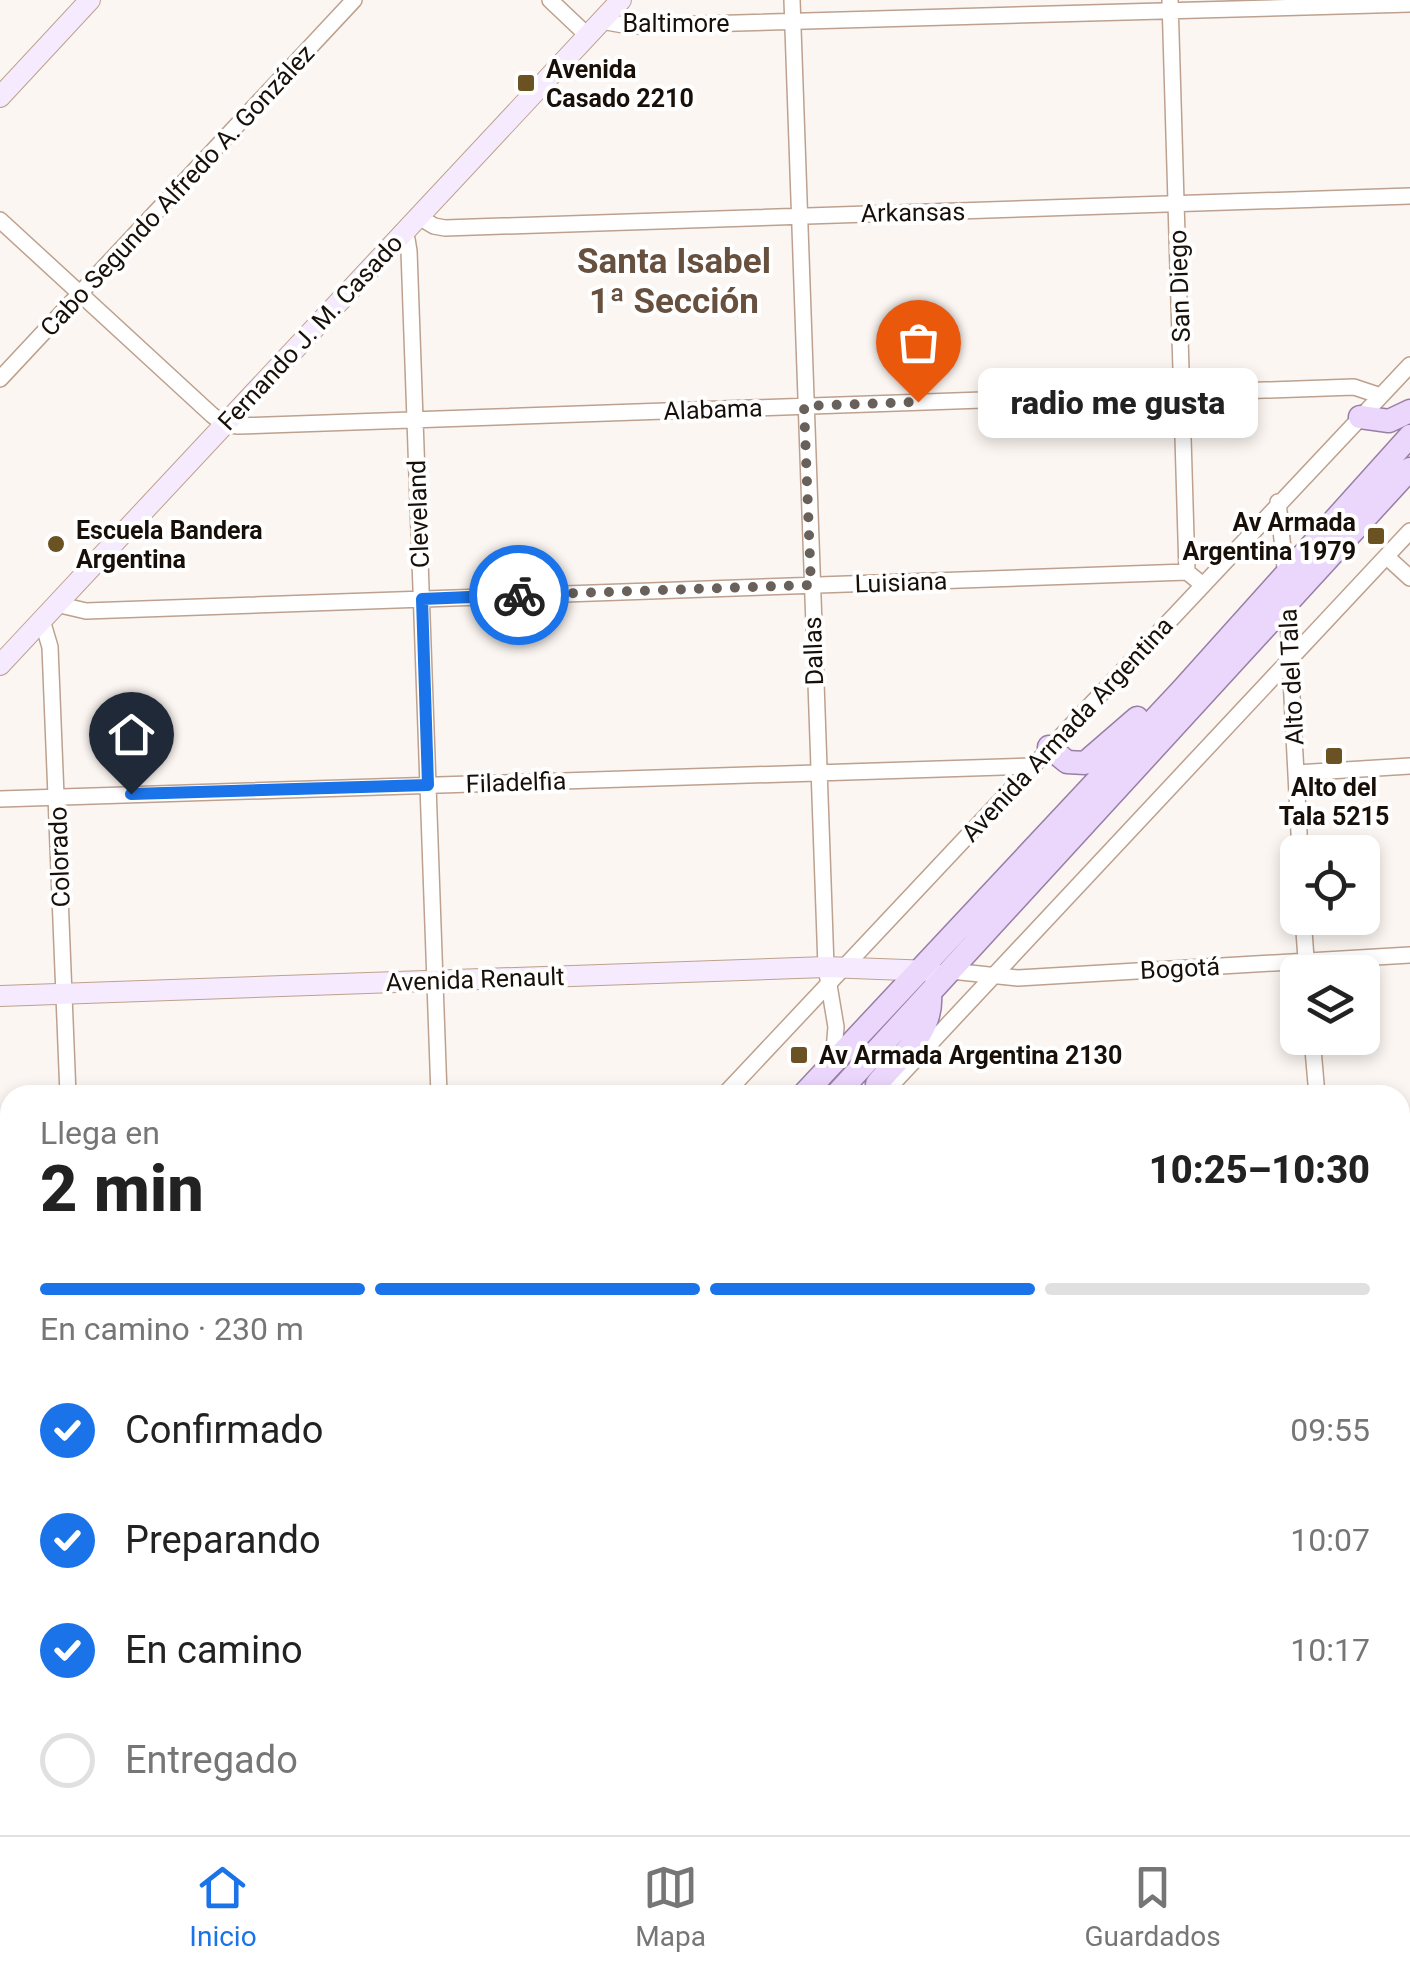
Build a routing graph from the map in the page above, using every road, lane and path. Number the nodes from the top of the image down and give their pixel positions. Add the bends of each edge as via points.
1 (90, 0) edge
2 (354, 0) edge
3 (550, 0) edge
4 (621, 0) edge
5 (792, 0) edge
6 (1410, 4) edge
7 (1170, 6) edge
8 (793, 22) junction
9 (594, 28) junction
10 (0, 97) edge
11 (1410, 196) edge
12 (1176, 206) junction
13 (800, 215) junction
14 (418, 217) junction
15 (0, 220) edge
16 (402, 234) junction
17 (79, 294) junction
18 (1410, 365) edge
19 (0, 379) edge
20 (1182, 392) junction
21 (1381, 396) junction
22 (804, 406) junction
23 (1410, 411) edge
24 (1360, 417) junction
25 (415, 418) junction
26 (224, 424) junction
27 (1410, 436) edge
28 (1410, 470) edge
29 (1278, 502) junction
30 (1410, 531) edge
31 (1386, 556) junction
32 (1187, 572) junction
33 (1286, 572) junction
34 (1410, 578) edge
35 (811, 585) junction
36 (1203, 585) junction
37 (422, 599) junction
38 (1287, 602) junction
39 (49, 612) junction
40 (1290, 658) junction
41 (0, 665) edge
42 (1182, 690) junction
43 (1049, 747) junction
44 (1032, 766) junction
45 (1410, 766) edge
46 (818, 772) junction
47 (1296, 772) junction
48 (428, 785) junction
49 (56, 797) junction
50 (0, 799) edge
51 (1299, 835) edge
52 (1410, 956) edge
53 (1380, 959) edge
54 (1280, 968) edge
55 (919, 970) junction
56 (951, 972) junction
57 (832, 973) junction
58 (996, 974) junction
59 (435, 980) junction
60 (64, 994) junction
61 (930, 995) junction
62 (0, 996) edge
63 (1313, 1055) edge
64 (833, 1062) junction
65 (68, 1085) edge
66 (439, 1085) edge
67 (733, 1085) edge
68 (811, 1085) edge
69 (845, 1085) edge
70 (877, 1085) edge
71 (890, 1085) edge
72 (1316, 1085) edge

1 - 10 street
2 - 17 street, Cabo Segundo Alfredo A. González
3 - 9 street
4 - 9 street, Fernando J. M. Casado
5 - 8 street, Dallas
6 - 7 street, Baltimore
7 - 8 street, Baltimore
7 - 12 street, San Diego
8 - 9 street, Baltimore
8 - 13 street, Dallas
9 - 14 street, Fernando J. M. Casado
11 - 12 street, Arkansas
12 - 13 street, Arkansas
12 - 20 street, San Diego
13 - 14 street, Arkansas via 445,228
13 - 22 street, Dallas
14 - 16 street, Fernando J. M. Casado
15 - 17 street
16 - 25 street, Cleveland via 410,251
16 - 26 street, Fernando J. M. Casado
17 - 19 street, Cabo Segundo Alfredo A. González
17 - 26 street
18 - 21 street, Avenida Armada Argentina
20 - 21 street, Alabama via 1354,387
20 - 22 street, Alabama
20 - 32 street, San Diego
21 - 24 street, Avenida Armada Argentina
22 - 25 street, Alabama
22 - 35 street, Dallas
23 - 24 main road via 1389,422
24 - 29 street, Avenida Armada Argentina
25 - 26 street, Alabama
25 - 37 street, Cleveland
26 - 39 street, Fernando J. M. Casado
27 - 33 main road
28 - 38 main road
29 - 33 street, Alto del Tala
29 - 36 street, Avenida Armada Argentina
30 - 31 street
31 - 34 street
31 - 40 street
32 - 35 street, Luisiana
32 - 36 street
33 - 38 street, Alto del Tala
33 - 42 main road
35 - 37 street, Luisiana
35 - 46 street, Dallas
36 - 43 street, Avenida Armada Argentina
37 - 39 street, Luisiana
37 - 48 street, Cleveland
38 - 40 street, Alto del Tala
38 - 56 main road
39 - 41 street, Fernando J. M. Casado
39 - 49 street, Colorado
40 - 47 street, Alto del Tala
40 - 58 street
42 - 43 main road via 1159,698 1086,763 1067,762
42 - 55 main road
43 - 44 street, Avenida Armada Argentina
44 - 46 street, Filadelfia
44 - 57 street, Avenida Armada Argentina
45 - 47 street
46 - 48 street, Filadelfia
46 - 57 street, Dallas
47 - 51 street, Alto del Tala
48 - 49 street, Filadelfia
48 - 59 street, Cleveland
49 - 50 street, Filadelfia
49 - 60 street, Colorado
52 - 53 street, Bogotá
54 - 58 street, Bogotá
55 - 56 street, Avenida Renault
55 - 57 street, Avenida Renault
55 - 64 main road
56 - 58 street, Bogotá
56 - 61 main road
57 - 59 street, Avenida Renault
57 - 64 street, Dallas
57 - 67 street, Avenida Armada Argentina
58 - 71 street
59 - 60 street, Avenida Renault
59 - 66 street, Cleveland
60 - 62 street, Avenida Renault
60 - 65 street, Colorado
61 - 69 main road
61 - 70 main road via 920,1034
63 - 72 street
64 - 68 main road

